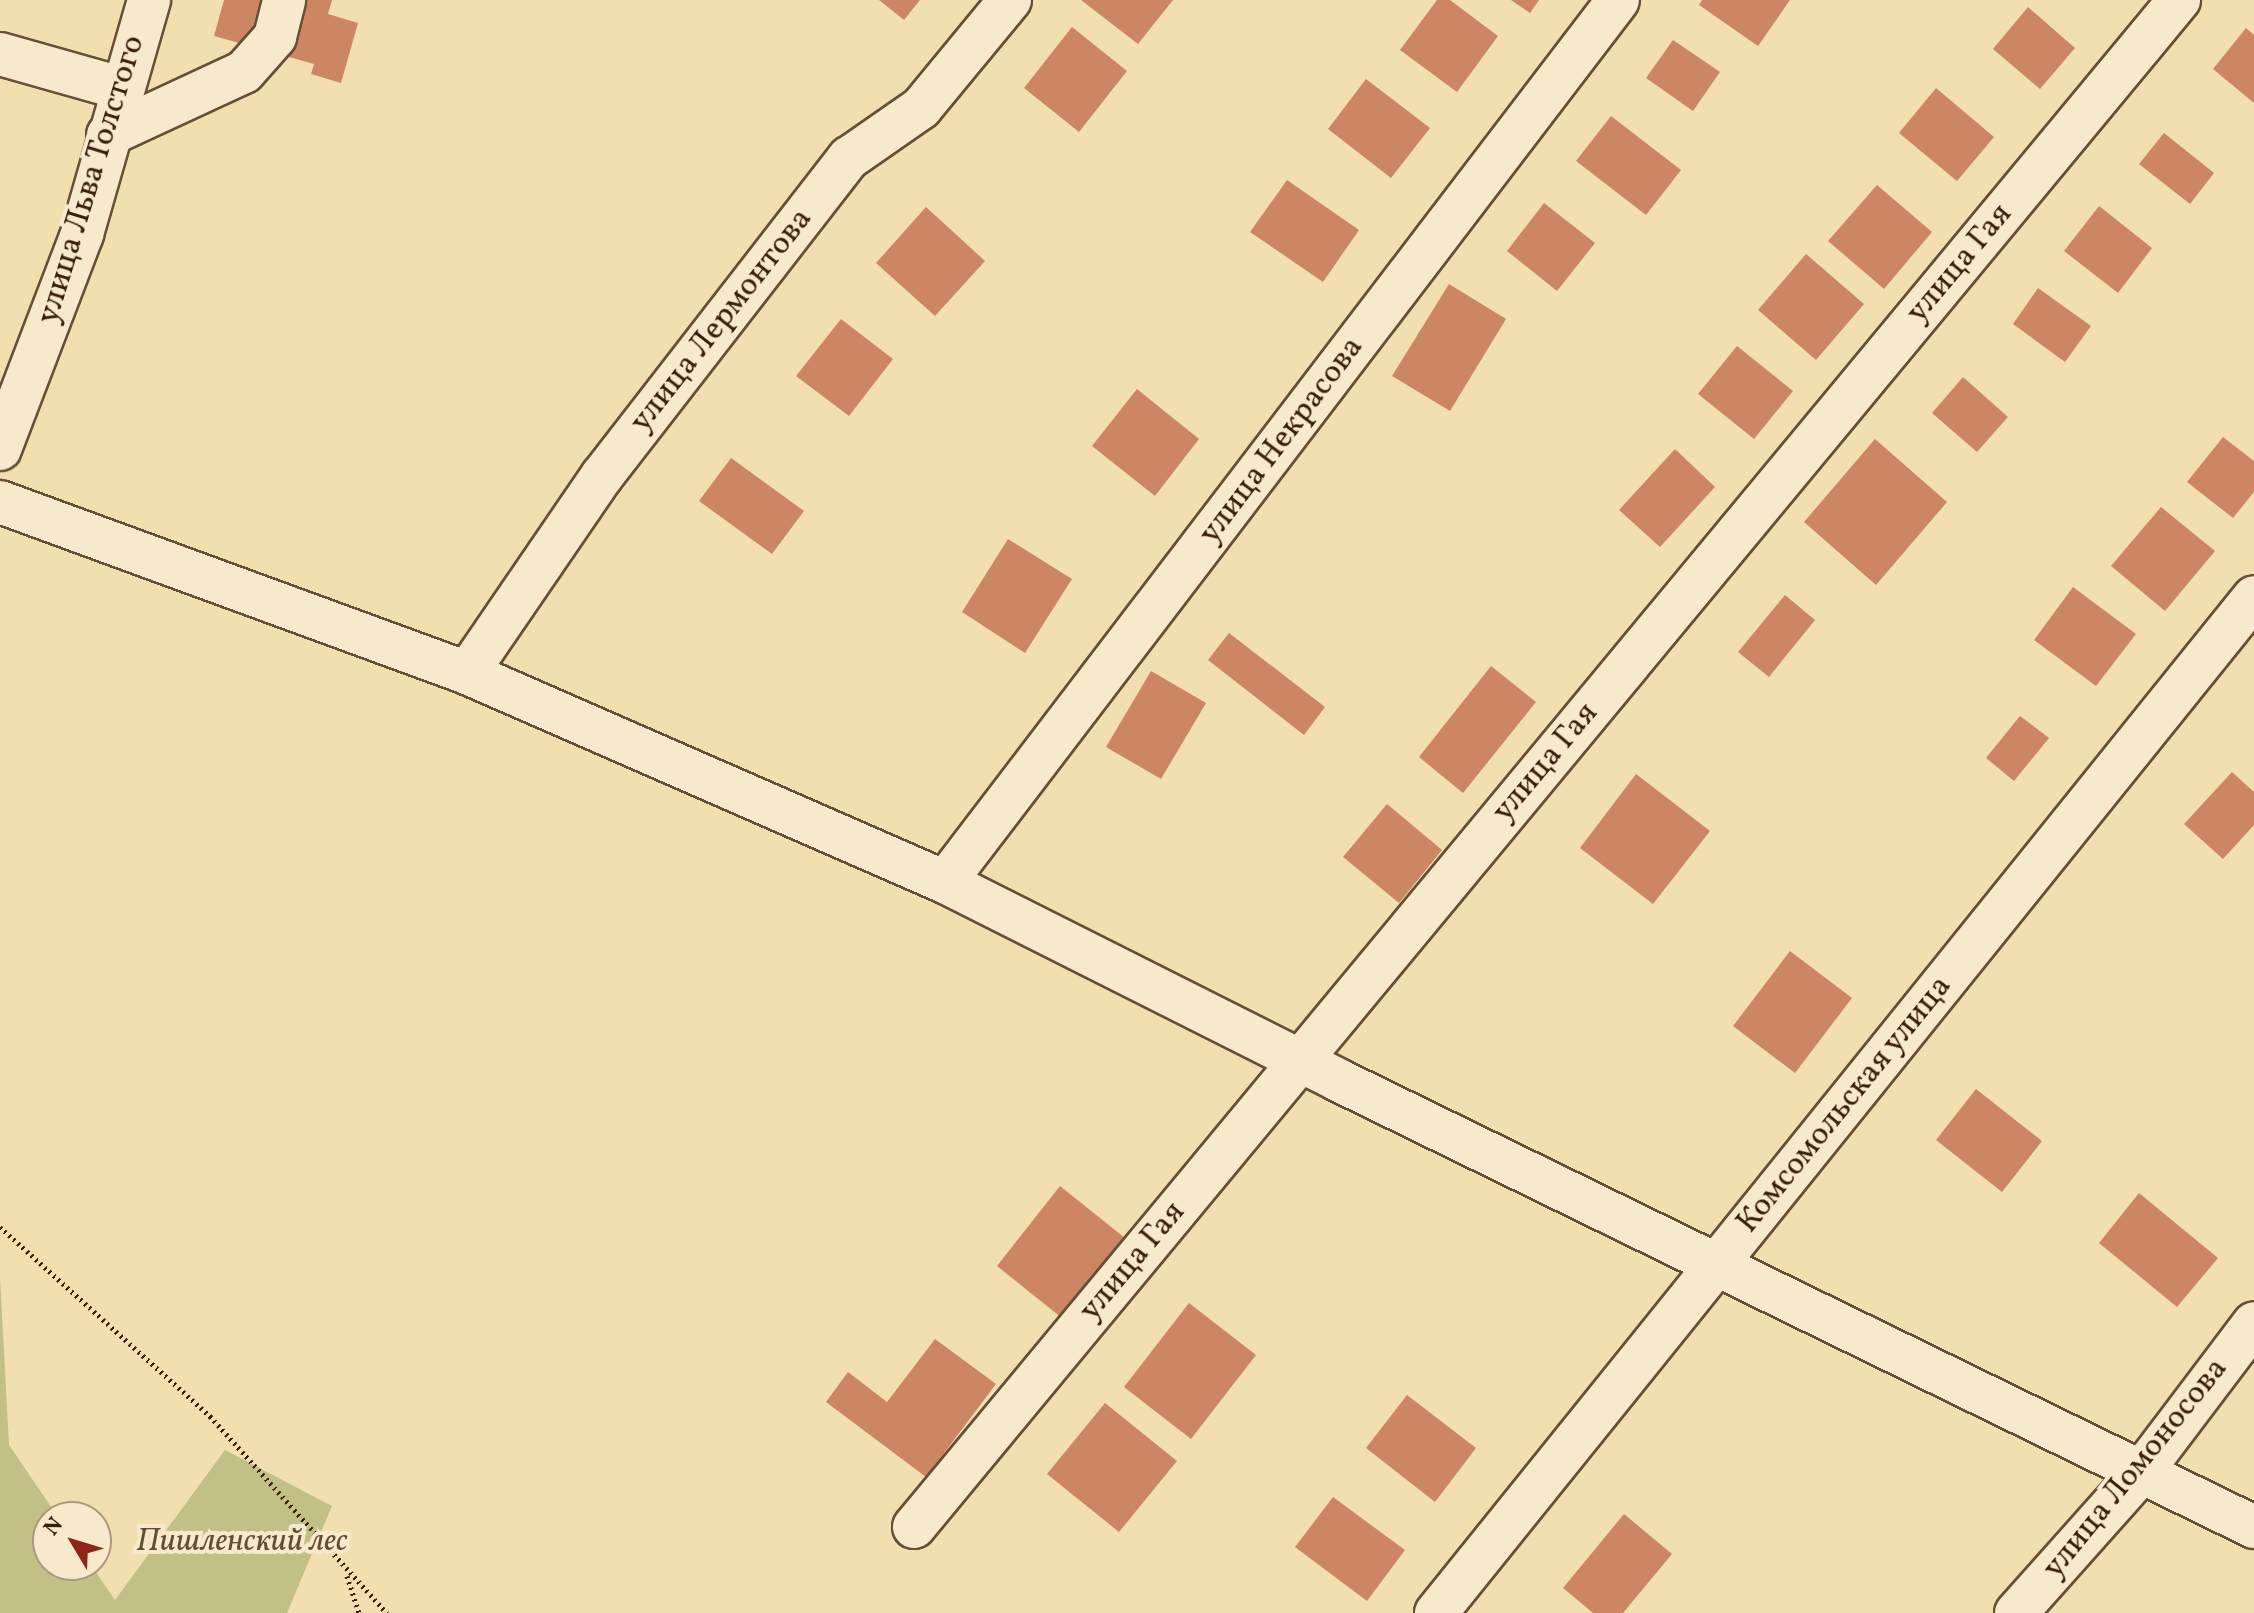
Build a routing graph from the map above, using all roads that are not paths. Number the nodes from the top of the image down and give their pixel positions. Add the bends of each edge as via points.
1 (149, 0) edge
2 (284, 0) edge
3 (1010, 0) edge
4 (1618, 0) edge
5 (2179, 0) edge
6 (0, 54) edge
7 (120, 88) junction
8 (108, 135) junction
9 (0, 449) edge
10 (0, 502) edge
11 (2254, 597) edge
12 (467, 673) junction
13 (945, 882) junction
14 (1300, 1061) junction
15 (1717, 1264) junction
16 (2254, 1323) edge
17 (2140, 1474) junction
18 (914, 1527) dead end
19 (2254, 1527) edge
20 (1436, 1613) edge
21 (2016, 1613) edge

1 - 7 street, улица Льва Толстого
2 - 8 street via 275,37 244,72
3 - 12 street, улица Лермонтова via 921,108 849,158 602,476
4 - 13 street, улица Некрасова
5 - 14 street, улица Гая
6 - 7 street
7 - 8 street, улица Льва Толстого
8 - 9 street, улица Льва Толстого via 82,234
10 - 12 street
11 - 15 street, Комсомольская улица
12 - 13 street
13 - 14 street
14 - 15 street
14 - 18 street, улица Гая
15 - 17 street
15 - 20 street, Комсомольская улица
16 - 17 street, улица Ломоносова
17 - 19 street
17 - 21 street, улица Ломоносова

